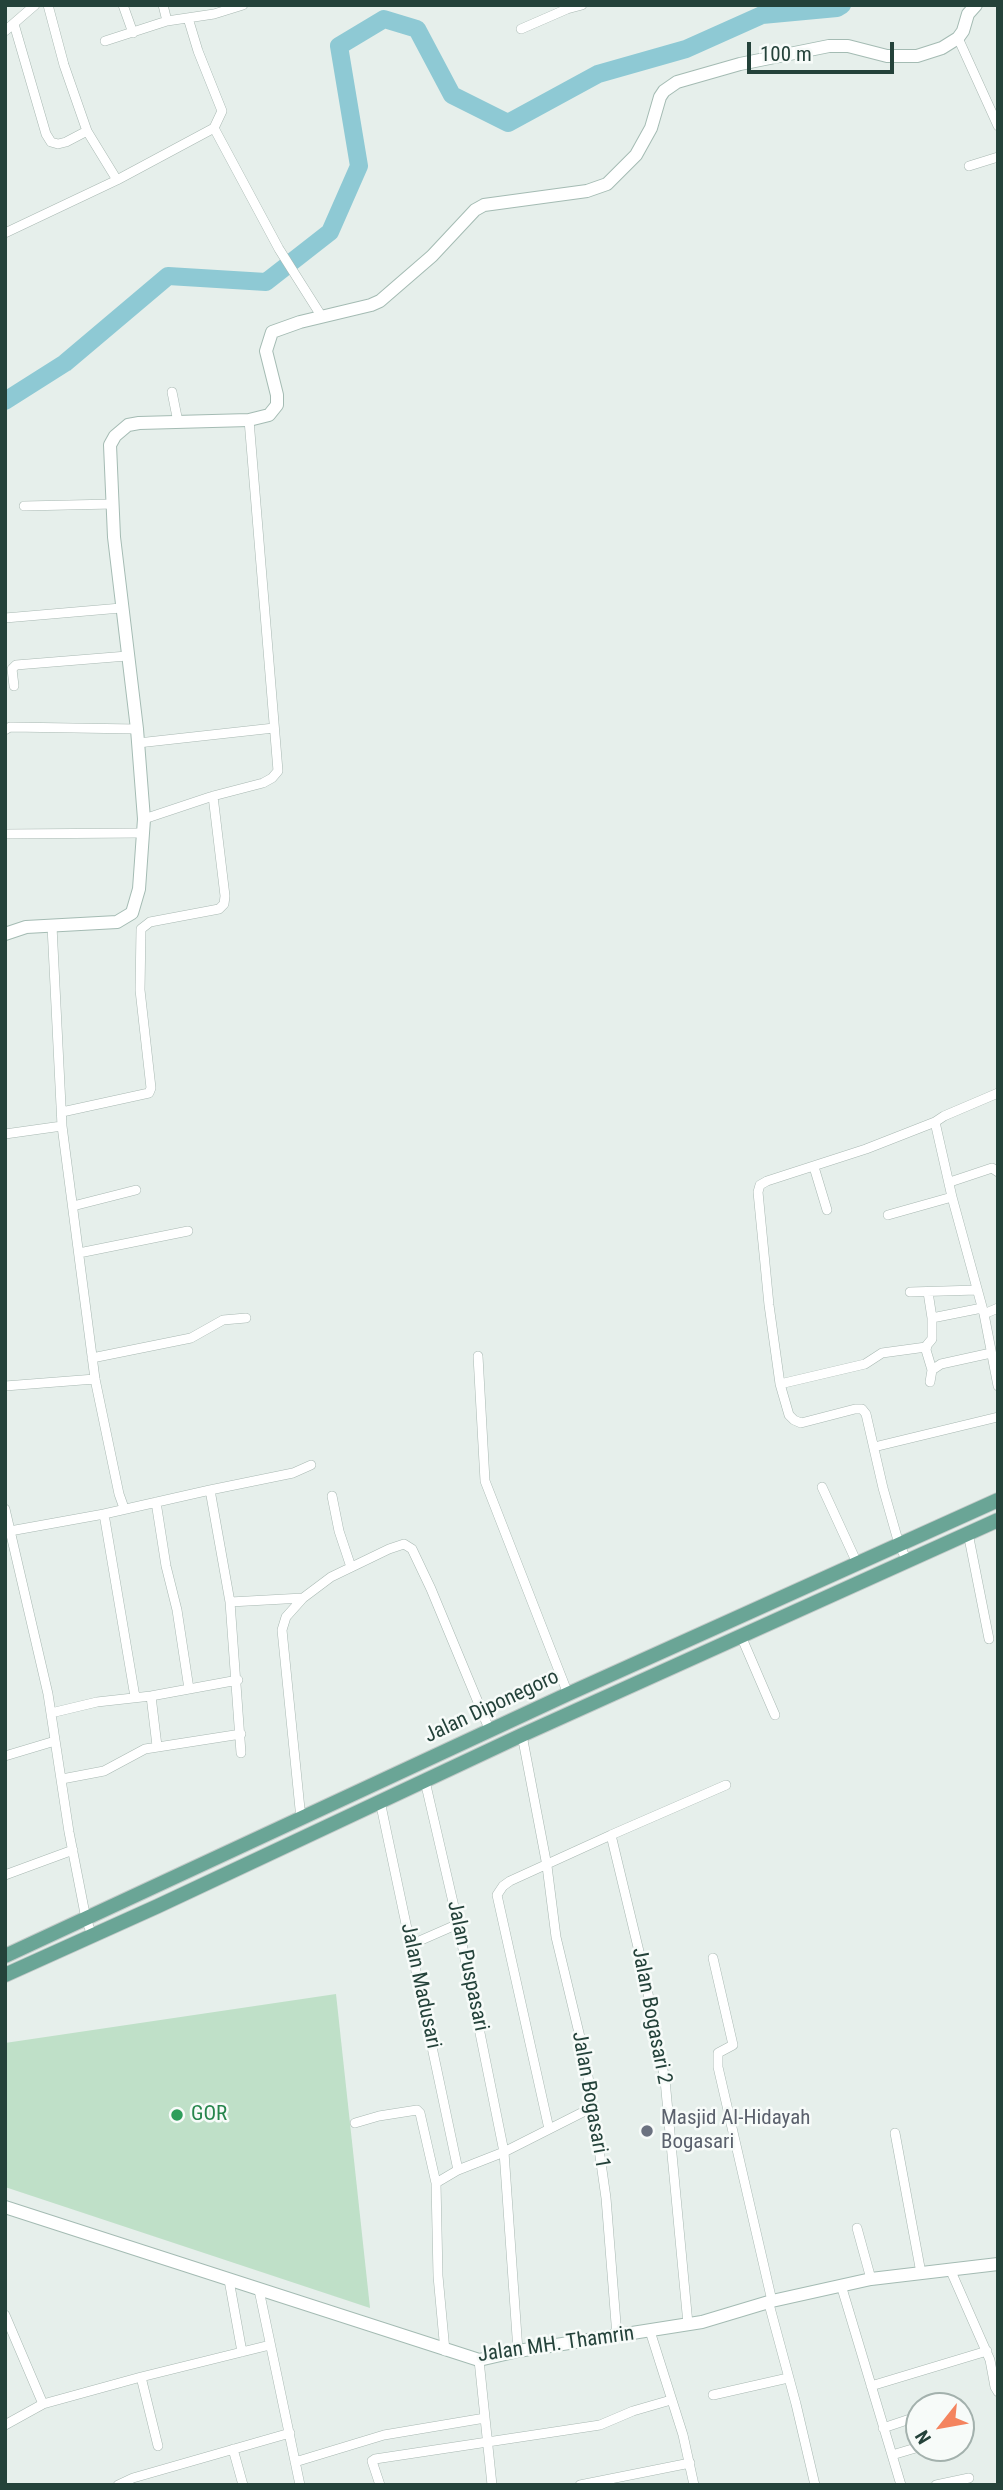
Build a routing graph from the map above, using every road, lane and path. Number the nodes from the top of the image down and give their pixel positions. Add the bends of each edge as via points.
1 (35, 5) edge
2 (48, 5) edge
3 (123, 5) edge
4 (163, 5) edge
5 (243, 5) edge
6 (582, 5) edge
7 (976, 5) edge
8 (213, 10) edge
9 (188, 18) junction
10 (167, 21) junction
11 (14, 24) junction
12 (521, 29) dead end
13 (5, 32) edge
14 (133, 33) junction
15 (958, 38) junction
16 (105, 41) dead end
17 (998, 126) edge
18 (214, 128) junction
19 (87, 131) junction
20 (998, 157) edge
21 (969, 166) dead end
22 (117, 180) junction
23 (5, 233) edge
24 (322, 317) junction
25 (172, 392) dead end
26 (249, 420) junction
27 (178, 422) junction
28 (113, 504) junction
29 (24, 506) dead end
30 (121, 608) junction
31 (5, 618) edge
32 (127, 656) junction
33 (14, 686) dead end
34 (274, 728) junction
35 (137, 729) junction
36 (5, 730) edge
37 (138, 743) junction
38 (213, 796) junction
39 (144, 819) junction
40 (142, 833) junction
41 (5, 834) edge
42 (132, 913) junction
43 (144, 924) junction
44 (52, 926) junction
45 (5, 934) edge
46 (998, 1093) edge
47 (62, 1112) junction
48 (935, 1122) junction
49 (62, 1126) junction
50 (5, 1133) edge
51 (814, 1167) junction
52 (998, 1172) edge
53 (950, 1182) junction
54 (136, 1190) dead end
55 (952, 1197) junction
56 (73, 1206) junction
57 (827, 1210) dead end
58 (888, 1215) dead end
59 (188, 1231) dead end
60 (79, 1253) junction
61 (977, 1290) junction
62 (910, 1292) dead end
63 (928, 1292) junction
64 (998, 1308) edge
65 (983, 1311) junction
66 (246, 1318) dead end
67 (932, 1318) junction
68 (926, 1348) junction
69 (991, 1353) junction
70 (478, 1356) dead end
71 (92, 1358) junction
72 (932, 1370) junction
73 (95, 1379) junction
74 (929, 1382) dead end
75 (780, 1384) junction
76 (5, 1385) edge
77 (998, 1386) edge
78 (998, 1417) edge
79 (874, 1447) junction
80 (311, 1465) dead end
81 (822, 1488) dead end
82 (210, 1490) junction
83 (332, 1496) dead end
84 (998, 1500) edge
85 (156, 1502) junction
86 (124, 1508) junction
87 (5, 1509) edge
88 (104, 1514) junction
89 (998, 1520) edge
90 (10, 1531) junction
91 (968, 1533) junction
92 (899, 1544) junction
93 (907, 1561) junction
94 (857, 1563) junction
95 (351, 1567) junction
96 (303, 1598) junction
97 (230, 1602) junction
98 (741, 1636) junction
99 (989, 1639) dead end
100 (238, 1680) junction
101 (189, 1689) junction
102 (568, 1694) junction
103 (151, 1696) junction
104 (135, 1697) junction
105 (51, 1713) junction
106 (775, 1714) dead end
107 (490, 1731) junction
108 (241, 1734) junction
109 (522, 1735) junction
110 (55, 1741) junction
111 (157, 1746) junction
112 (241, 1753) dead end
113 (5, 1756) edge
114 (62, 1779) junction
115 (425, 1781) junction
116 (726, 1785) dead end
117 (380, 1801) junction
118 (301, 1819) junction
119 (611, 1835) junction
120 (73, 1850) junction
121 (547, 1866) junction
122 (5, 1875) edge
123 (86, 1919) junction
124 (458, 1924) junction
125 (92, 1935) junction
126 (410, 1945) junction
127 (5, 1955) edge
128 (713, 1958) dead end
129 (5, 1975) edge
130 (593, 2107) junction
131 (355, 2123) dead end
132 (549, 2129) junction
133 (895, 2133) dead end
134 (504, 2152) junction
135 (458, 2170) junction
136 (436, 2183) junction
137 (5, 2207) edge
138 (857, 2228) dead end
139 (998, 2264) edge
140 (950, 2269) junction
141 (921, 2273) junction
142 (871, 2279) junction
143 (229, 2280) junction
144 (841, 2285) junction
145 (259, 2290) junction
146 (770, 2302) junction
147 (5, 2315) edge
148 (688, 2324) junction
149 (650, 2331) junction
150 (617, 2336) junction
151 (16, 2343) junction
152 (270, 2345) junction
153 (5, 2348) edge
154 (445, 2351) junction
155 (518, 2351) junction
156 (987, 2351) junction
157 (242, 2352) junction
158 (479, 2360) junction
159 (141, 2377) junction
160 (788, 2378) junction
161 (871, 2386) junction
162 (998, 2392) edge
163 (713, 2395) dead end
164 (671, 2400) junction
165 (43, 2404) junction
166 (485, 2418) junction
167 (905, 2421) edge
168 (5, 2426) edge
169 (883, 2428) junction
170 (290, 2433) junction
171 (487, 2441) junction
172 (158, 2446) dead end
173 (233, 2449) junction
174 (905, 2451) edge
175 (892, 2455) junction
176 (295, 2462) junction
177 (690, 2463) junction
178 (969, 2478) dead end
179 (133, 2481) edge
180 (118, 2485) edge
181 (243, 2485) edge
182 (300, 2485) edge
183 (380, 2485) edge
184 (492, 2485) edge
185 (580, 2485) edge
186 (694, 2485) edge
187 (815, 2485) edge
188 (901, 2485) edge
189 (936, 2485) edge

1 - 11 street
2 - 19 street
3 - 14 street
4 - 10 street
5 - 8 street
6 - 12 street
7 - 15 street
8 - 9 street
9 - 10 street
9 - 18 street via 222,111
10 - 14 street
11 - 13 street
11 - 19 street via 51,142 66,142
14 - 16 street
15 - 17 street
15 - 24 street via 917,57 838,46 685,78 664,91 640,148 607,184 587,191 484,205 380,301
18 - 22 street
18 - 24 street via 279,249
19 - 22 street
20 - 21 street
22 - 23 street
24 - 26 street via 272,332 266,351 277,405 269,415
25 - 27 street
26 - 27 street
26 - 34 street
27 - 28 street via 128,425 115,436 110,445
28 - 29 street
28 - 30 street
30 - 31 street
30 - 32 street
32 - 33 street via 16,665 12,669
32 - 35 street
34 - 37 street
34 - 38 street via 279,762 272,778
35 - 36 street
35 - 37 street
37 - 39 street
38 - 39 street
38 - 43 street via 224,904 219,909
39 - 40 street
40 - 41 street
40 - 42 street via 139,889
42 - 43 street
42 - 44 street via 117,922
43 - 47 street via 139,938 149,1093
44 - 45 street
44 - 47 street
46 - 48 street
47 - 49 street
48 - 51 street
48 - 53 street
49 - 50 street
49 - 56 street
51 - 57 street
51 - 75 street via 767,1181 758,1192
52 - 53 street via 992,1168
53 - 55 street
54 - 56 street
55 - 58 street
55 - 61 street
56 - 60 street
59 - 60 street
60 - 71 street
61 - 63 street
61 - 65 street
62 - 63 street
63 - 67 street
64 - 65 street
65 - 67 street
65 - 69 street
66 - 71 street via 223,1321 191,1338
67 - 68 street via 932,1339
68 - 72 street
68 - 75 street via 882,1353 864,1364
69 - 72 street
69 - 77 street
70 - 102 street via 485,1481
71 - 73 street
72 - 74 street
73 - 76 street
73 - 86 street
75 - 79 street via 789,1415 801,1423 862,1409
78 - 79 street
79 - 92 street
80 - 82 street
81 - 94 street
82 - 85 street
82 - 97 street
83 - 95 street
84 - 92 main road, Jalan Diponegoro
85 - 86 street
85 - 101 street
86 - 88 street
87 - 90 street
88 - 90 street
88 - 104 street
89 - 91 main road, Jalan Diponegoro
90 - 105 street
91 - 93 main road, Jalan Diponegoro
91 - 99 street
92 - 93 street
92 - 94 main road, Jalan Diponegoro
93 - 98 main road, Jalan Diponegoro
94 - 102 main road, Jalan Diponegoro
95 - 96 street
95 - 107 street via 404,1544 412,1549
96 - 97 street
96 - 118 street via 292,1608 282,1630
97 - 100 street
98 - 106 street
98 - 109 main road, Jalan Diponegoro
100 - 101 street
100 - 108 street
101 - 103 street
102 - 107 main road, Jalan Diponegoro
103 - 104 street
103 - 111 street
104 - 105 street
105 - 110 street
107 - 118 main road, Jalan Diponegoro
108 - 111 street
108 - 112 street
109 - 115 main road, Jalan Diponegoro
109 - 121 street, Jalan Bogasari 1
110 - 113 street
110 - 114 street
111 - 114 street via 104,1771
114 - 120 street
115 - 117 main road, Jalan Diponegoro
115 - 124 street, Jalan Puspasari
116 - 119 street
117 - 125 main road, Jalan Diponegoro
117 - 126 street, Jalan Madusari
118 - 123 main road, Jalan Diponegoro
119 - 121 street
119 - 148 street, Jalan Bogasari 2 via 665,2080
120 - 122 street
120 - 123 street
121 - 130 street, Jalan Bogasari 1 via 556,1937
121 - 132 street via 510,1881 497,1895
123 - 125 street
123 - 127 main road, Jalan Diponegoro
124 - 126 street
124 - 134 street, Jalan Puspasari
125 - 129 main road, Jalan Diponegoro
126 - 135 street, Jalan Madusari
128 - 146 street via 733,2045 716,2059
130 - 132 street
130 - 150 street, Jalan Bogasari 1
131 - 136 street via 419,2111
132 - 134 street
133 - 141 street
134 - 135 street
134 - 155 street, Jalan Puspasari
135 - 136 street
136 - 154 street
137 - 143 street, Jalan MH. Thamrin
138 - 142 street
139 - 140 street, Jalan MH. Thamrin
140 - 141 street, Jalan MH. Thamrin
140 - 156 street
141 - 142 street, Jalan MH. Thamrin
142 - 144 street, Jalan MH. Thamrin
143 - 145 street, Jalan MH. Thamrin
143 - 157 street
144 - 146 street, Jalan MH. Thamrin
144 - 161 street
145 - 152 street
145 - 154 street, Jalan MH. Thamrin
146 - 148 street, Jalan MH. Thamrin
146 - 160 street
147 - 151 street
148 - 149 street, Jalan MH. Thamrin
149 - 150 street, Jalan MH. Thamrin
149 - 164 street
150 - 155 street, Jalan MH. Thamrin
151 - 153 street
151 - 165 street
152 - 157 street
152 - 170 street
154 - 158 street, Jalan MH. Thamrin
155 - 158 street, Jalan MH. Thamrin
156 - 161 street
156 - 162 street
157 - 159 street
158 - 166 street
159 - 165 street
159 - 172 street
160 - 163 street
160 - 187 street
161 - 169 street
164 - 171 street via 600,2424
164 - 177 street
165 - 168 street
166 - 171 street
166 - 176 street via 384,2435
167 - 169 street
169 - 175 street
170 - 173 street
170 - 176 street
171 - 183 street via 372,2460
171 - 184 street
173 - 179 street
173 - 181 street
174 - 175 street
175 - 188 street
176 - 182 street
177 - 185 street
177 - 186 street
178 - 189 street
179 - 180 street

